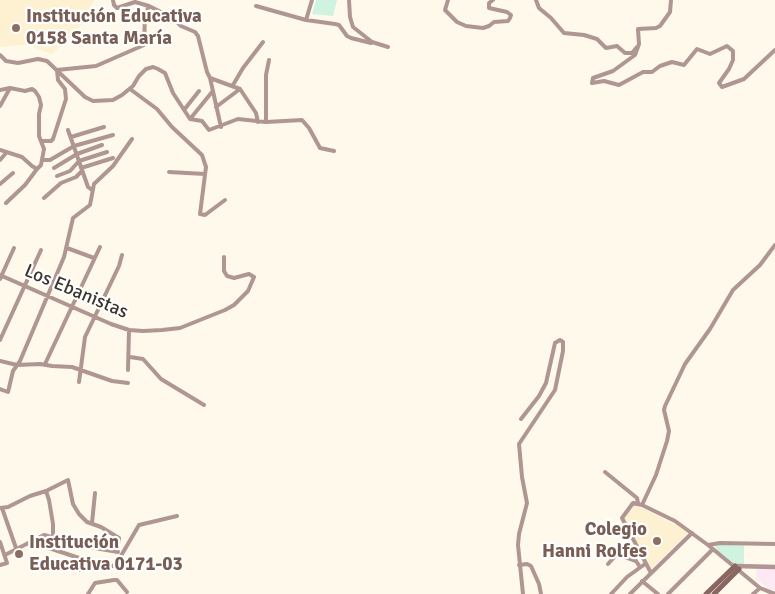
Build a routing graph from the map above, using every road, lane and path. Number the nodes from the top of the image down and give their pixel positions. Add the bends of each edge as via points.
1 (114, 0) edge
2 (312, 0) edge
3 (349, 0) edge
4 (448, 0) edge
5 (493, 0) edge
6 (536, 0) edge
7 (671, 0) edge
8 (149, 6) junction
9 (256, 6) dead end
10 (306, 20) junction
11 (263, 42) dead end
12 (372, 42) junction
13 (639, 44) junction
14 (388, 47) dead end
15 (775, 50) edge
16 (0, 55) edge
17 (269, 60) dead end
18 (57, 70) junction
19 (210, 78) junction
20 (233, 85) junction
21 (10, 88) junction
22 (130, 89) junction
23 (240, 89) junction
24 (0, 90) edge
25 (199, 91) dead end
26 (212, 92) junction
27 (0, 106) edge
28 (216, 106) junction
29 (184, 110) junction
30 (190, 119) junction
31 (258, 122) junction
32 (266, 122) junction
33 (104, 127) dead end
34 (221, 127) junction
35 (68, 130) dead end
36 (113, 135) dead end
37 (71, 137) junction
38 (132, 139) dead end
39 (41, 141) junction
40 (102, 145) dead end
41 (74, 146) junction
42 (0, 150) edge
43 (334, 151) dead end
44 (7, 152) junction
45 (107, 152) dead end
46 (77, 154) junction
47 (113, 158) dead end
48 (0, 160) edge
49 (42, 160) junction
50 (79, 161) junction
51 (54, 168) dead end
52 (37, 169) junction
53 (82, 170) junction
54 (170, 172) dead end
55 (12, 173) dead end
56 (205, 174) junction
57 (56, 176) dead end
58 (0, 184) edge
59 (92, 190) junction
60 (44, 198) dead end
61 (225, 200) dead end
62 (6, 203) dead end
63 (775, 245) edge
64 (100, 247) dead end
65 (14, 248) dead end
66 (67, 248) junction
67 (41, 250) dead end
68 (122, 256) dead end
69 (224, 257) dead end
70 (94, 258) junction
71 (0, 276) edge
72 (25, 286) junction
73 (48, 296) junction
74 (72, 307) junction
75 (95, 317) junction
76 (129, 330) junction
77 (0, 340) edge
78 (130, 357) junction
79 (0, 361) edge
80 (45, 364) junction
81 (17, 365) junction
82 (80, 370) junction
83 (128, 370) dead end
84 (79, 382) dead end
85 (128, 383) dead end
86 (0, 389) edge
87 (204, 405) dead end
88 (522, 419) dead end
89 (606, 472) dead end
90 (46, 491) junction
91 (95, 493) dead end
92 (640, 504) junction
93 (1, 508) edge
94 (177, 516) dead end
95 (92, 524) junction
96 (692, 533) junction
97 (53, 537) junction
98 (0, 542) edge
99 (775, 544) edge
100 (708, 545) junction
101 (46, 547) dead end
102 (16, 548) junction
103 (713, 549) junction
104 (117, 551) junction
105 (5, 555) junction
106 (122, 555) junction
107 (43, 561) dead end
108 (608, 564) dead end
109 (645, 564) junction
110 (0, 565) edge
111 (519, 565) junction
112 (640, 567) junction
113 (739, 567) junction
114 (775, 567) edge
115 (100, 568) junction
116 (651, 574) junction
117 (642, 582) junction
118 (760, 588) junction
119 (127, 592) dead end
120 (88, 594) edge
121 (523, 594) edge
122 (541, 594) edge
123 (611, 594) edge
124 (630, 594) edge
125 (658, 594) edge
126 (668, 594) edge
127 (706, 594) edge
128 (714, 594) edge
129 (753, 594) edge
130 (775, 594) edge

1 - 8 street via 117,8 134,2
2 - 10 street
3 - 12 street via 353,27
4 - 5 street via 445,10 457,22 483,28 510,18 507,12 489,8
6 - 13 street via 539,8 564,33 584,35 596,39 606,48 617,46 625,53 633,52
7 - 13 street via 670,12 660,26 638,29
8 - 18 street via 145,16 144,46 96,66
8 - 19 street via 197,34
9 - 10 street
10 - 12 street via 339,25 347,36
11 - 20 street
12 - 14 street
13 - 15 street via 634,56 613,71 593,78 592,83 604,81 619,85 672,62 684,64 697,49 710,54 726,46 732,51 733,60 719,83 722,87 744,79
16 - 18 street via 6,61 18,63 38,59 47,61
17 - 32 street
18 - 22 street via 88,100 113,100
18 - 39 street via 66,99 53,139
19 - 20 street
19 - 26 street
20 - 23 street
21 - 24 street
21 - 27 street
21 - 39 street via 32,89 39,97
22 - 29 street via 146,69 158,69 164,72
22 - 56 street via 157,109 200,152 205,162
23 - 28 street
23 - 31 street via 256,113
25 - 29 street
26 - 28 street
26 - 30 street
28 - 34 street
29 - 30 street
30 - 34 street via 202,121 209,130
31 - 32 street
31 - 34 street via 238,119
32 - 43 street via 302,120 320,148
33 - 37 street
35 - 37 street
36 - 41 street
37 - 41 street
38 - 59 street
39 - 49 street via 44,149
40 - 46 street
41 - 46 street
41 - 49 street via 50,160
42 - 44 street
44 - 48 street
44 - 52 street via 22,157
45 - 50 street
46 - 50 street
46 - 51 street
47 - 53 street
49 - 52 street
50 - 53 street
50 - 57 street via 70,171
52 - 62 street
53 - 59 street
53 - 60 street
54 - 56 street
55 - 58 street
56 - 61 street via 200,214 205,215
59 - 66 street via 90,205 73,218
63 - 92 street via 760,265 733,290 685,364 664,410 669,431 666,447 656,475
64 - 70 street
65 - 71 street
66 - 70 street
66 - 73 street
67 - 72 street
68 - 75 street
69 - 76 street, Los Ebanistas via 227,276 234,278 250,274 254,277 248,291 234,305 180,328
70 - 74 street
71 - 72 street, Los Ebanistas
72 - 73 street, Los Ebanistas
72 - 77 street
73 - 74 street, Los Ebanistas
73 - 81 street
74 - 75 street, Los Ebanistas
74 - 80 street
75 - 76 street, Los Ebanistas
75 - 82 street via 84,344
76 - 78 street
78 - 83 street
78 - 87 street via 143,359 160,379
79 - 81 street
80 - 81 street
80 - 82 street via 72,366
81 - 86 street via 8,392
82 - 84 street
82 - 85 street
88 - 111 street via 546,383 555,343 560,340 563,351 555,390 519,444 527,503 519,534
89 - 92 street
90 - 93 street
90 - 95 street via 68,480 76,509 83,519
90 - 97 street
91 - 95 street
92 - 96 street
92 - 109 street via 631,505 622,518
93 - 102 street
94 - 106 street via 139,525
95 - 104 street via 119,538
96 - 100 street
96 - 116 street
97 - 102 street via 40,536
97 - 104 street
98 - 105 street
99 - 100 street
100 - 103 street
101 - 115 street
102 - 105 street
103 - 113 street
103 - 126 street
104 - 106 street
105 - 110 street via 7,563
106 - 115 street via 116,564
107 - 115 street via 80,570
108 - 112 street via 617,554 636,560
109 - 112 street
109 - 116 street
111 - 121 street
111 - 122 street via 531,566
112 - 123 street
113 - 114 street
113 - 118 street
113 - 127 main road
113 - 128 main road
116 - 117 street
117 - 124 street
117 - 125 street
118 - 129 street
118 - 130 street
119 - 120 street via 114,580 95,583

